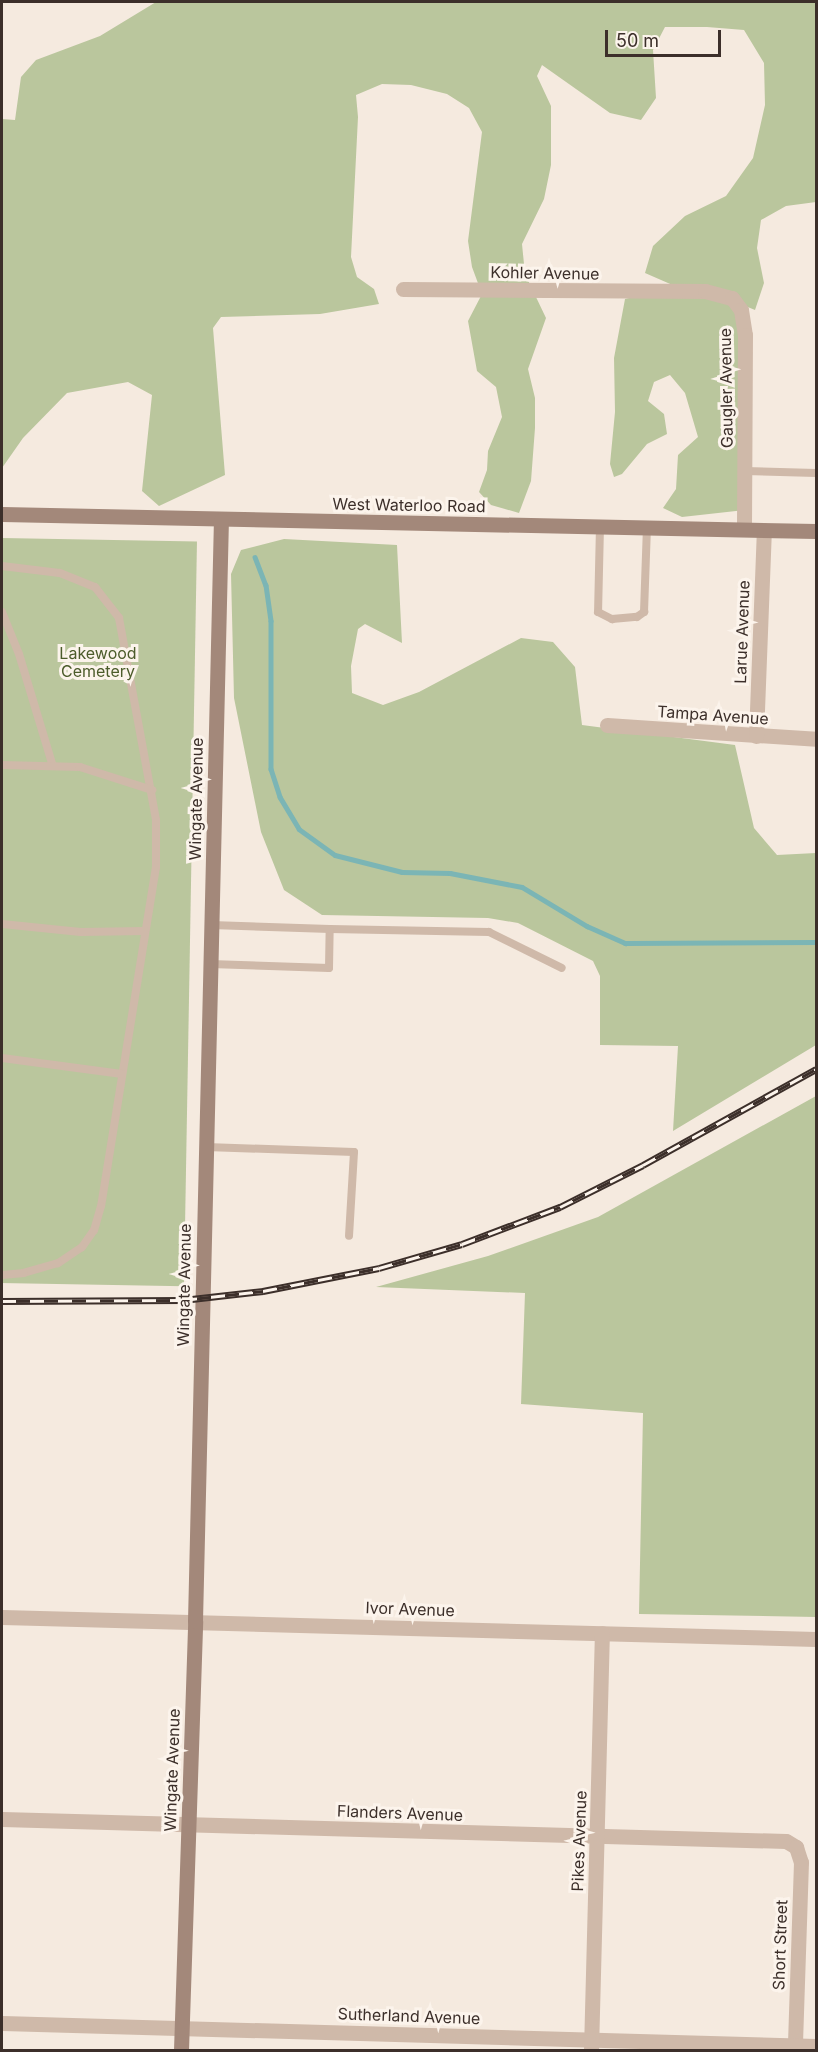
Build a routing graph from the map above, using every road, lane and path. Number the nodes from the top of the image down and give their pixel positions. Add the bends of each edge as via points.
1 (403, 289) dead end
2 (686, 291) joint
3 (745, 471) junction
4 (816, 473) edge
5 (2, 514) edge
6 (221, 520) junction
7 (600, 526) junction
8 (647, 527) junction
9 (744, 529) junction
10 (764, 530) junction
11 (816, 531) edge
12 (2, 566) edge
13 (2, 612) edge
14 (607, 725) dead end
15 (756, 736) junction
16 (816, 739) edge
17 (52, 764) junction
18 (2, 765) edge
19 (152, 790) junction
20 (2, 924) edge
21 (211, 925) junction
22 (330, 929) junction
23 (145, 931) junction
24 (210, 964) junction
25 (562, 968) dead end
26 (2, 1058) edge
27 (122, 1074) junction
28 (206, 1147) junction
29 (349, 1236) dead end
30 (2, 1275) edge
31 (2, 1617) edge
32 (195, 1621) junction
33 (602, 1633) junction
34 (816, 1639) edge
35 (2, 1819) edge
36 (187, 1825) junction
37 (598, 1836) junction
38 (796, 1847) joint
39 (2, 2023) edge
40 (181, 2027) junction
41 (592, 2045) edge
42 (795, 2045) junction
43 (816, 2046) edge
44 (181, 2050) edge

1 - 2 street, Kohler Avenue
2 - 3 street, Gaugler Avenue via 728,295 741,310 745,335
3 - 4 lane
3 - 9 street, Gaugler Avenue
5 - 6 street, West Waterloo Road
6 - 7 street, West Waterloo Road
6 - 21 street, Wingate Avenue
7 - 8 street, West Waterloo Road
7 - 8 lane via 598,612 612,619 637,617 644,612
8 - 9 street, West Waterloo Road
9 - 10 street, West Waterloo Road
10 - 11 street, West Waterloo Road
10 - 15 street, Larue Avenue
12 - 19 lane via 60,573 94,587 118,618
13 - 17 lane via 19,654
14 - 15 street, Tampa Avenue
15 - 16 street, Tampa Avenue
17 - 18 lane
17 - 19 lane via 80,766
19 - 23 lane via 156,867
20 - 23 lane via 81,932
21 - 22 lane
21 - 24 street, Wingate Avenue
22 - 24 lane via 328,968
22 - 25 lane via 489,932
23 - 27 lane
24 - 28 street, Wingate Avenue
26 - 27 lane
27 - 30 lane via 94,1230 82,1247 58,1263
28 - 29 lane via 354,1152
28 - 32 street, Wingate Avenue
31 - 32 street, Ivor Avenue
32 - 33 street, Ivor Avenue
32 - 36 street, Wingate Avenue
33 - 34 street, Ivor Avenue
33 - 37 street, Pikes Avenue
35 - 36 street, Flanders Avenue
36 - 37 street, Flanders Avenue
36 - 40 street, Wingate Avenue
37 - 38 street, Flanders Avenue via 778,1841
37 - 41 street, Pikes Avenue
38 - 42 street, Short Street via 801,1862
39 - 40 street, Sutherland Avenue
40 - 41 street, Sutherland Avenue
40 - 44 street, Wingate Avenue
41 - 42 street, Sutherland Avenue
42 - 43 street, Sutherland Avenue

